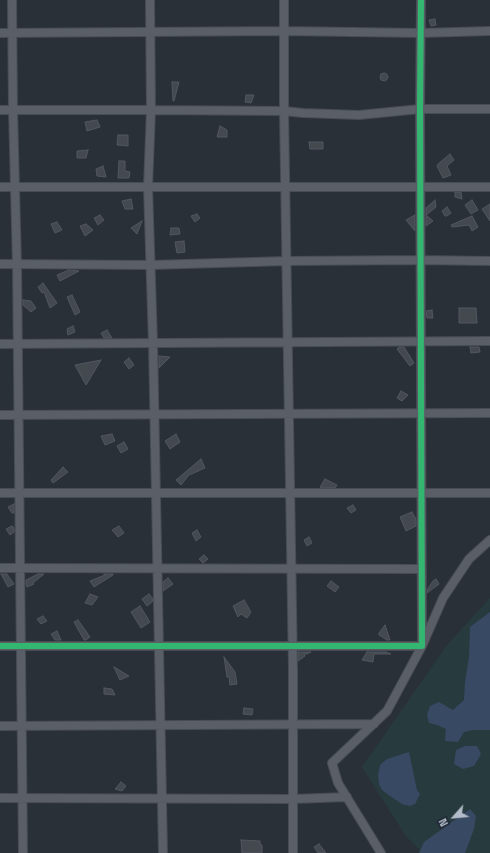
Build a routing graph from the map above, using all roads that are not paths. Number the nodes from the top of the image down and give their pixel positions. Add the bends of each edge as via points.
1 (12, 0) edge
2 (150, 0) edge
3 (284, 0) edge
4 (422, 0) edge
5 (284, 31) junction
6 (490, 31) edge
7 (150, 32) junction
8 (0, 33) edge
9 (13, 33) junction
10 (421, 33) junction
11 (420, 109) junction
12 (490, 109) edge
13 (0, 110) edge
14 (13, 110) junction
15 (152, 110) junction
16 (284, 112) junction
17 (420, 186) junction
18 (0, 187) edge
19 (15, 187) junction
20 (148, 187) junction
21 (286, 187) junction
22 (490, 187) edge
23 (421, 260) junction
24 (287, 261) junction
25 (490, 261) edge
26 (0, 264) edge
27 (17, 265) junction
28 (151, 265) junction
29 (421, 341) junction
30 (490, 341) edge
31 (288, 342) junction
32 (153, 343) junction
33 (0, 344) edge
34 (18, 344) junction
35 (421, 413) junction
36 (490, 413) edge
37 (154, 414) junction
38 (289, 414) junction
39 (0, 415) edge
40 (18, 415) junction
41 (0, 493) edge
42 (19, 493) junction
43 (156, 493) junction
44 (291, 493) junction
45 (421, 493) junction
46 (490, 493) edge
47 (490, 540) edge
48 (0, 568) edge
49 (20, 568) junction
50 (157, 569) junction
51 (292, 569) junction
52 (421, 569) junction
53 (293, 645) junction
54 (0, 646) edge
55 (21, 646) junction
56 (159, 646) junction
57 (422, 646) junction
58 (293, 724) junction
59 (374, 724) junction
60 (160, 725) junction
61 (0, 726) edge
62 (22, 726) junction
63 (0, 798) edge
64 (22, 798) junction
65 (162, 798) junction
66 (293, 798) junction
67 (347, 798) junction
68 (23, 853) edge
69 (163, 853) edge
70 (293, 853) edge
71 (381, 853) edge

1 - 9 street
2 - 7 street
3 - 5 street
4 - 10 street
5 - 7 street
5 - 10 street
5 - 16 street
6 - 10 street
7 - 9 street
7 - 15 street
8 - 9 street
9 - 14 street
10 - 11 street
11 - 12 street
11 - 16 street via 359,115
11 - 17 street
13 - 14 street
14 - 15 street
14 - 19 street
15 - 16 street
15 - 20 street
16 - 21 street
17 - 21 street
17 - 22 street
17 - 23 street
18 - 19 street
19 - 20 street
19 - 27 street
20 - 21 street
20 - 28 street
21 - 24 street
23 - 24 street
23 - 25 street
23 - 29 street
24 - 28 street
24 - 31 street
26 - 27 street
27 - 28 street
27 - 34 street
28 - 32 street
29 - 30 street
29 - 31 street
29 - 35 street
31 - 32 street
31 - 38 street
32 - 34 street
32 - 37 street
33 - 34 street
34 - 40 street
35 - 36 street
35 - 38 street
35 - 45 street
37 - 38 street
37 - 40 street
37 - 43 street
38 - 44 street
39 - 40 street
40 - 42 street
41 - 42 street
42 - 43 street
42 - 49 street
43 - 44 street
43 - 50 street
44 - 45 street
44 - 51 street
45 - 46 street
45 - 52 street
47 - 57 street via 469,559 443,598
48 - 49 street
49 - 50 street
49 - 55 street
50 - 51 street
50 - 56 street
51 - 52 street
51 - 53 street
52 - 57 street
53 - 56 street
53 - 57 street
53 - 58 street
54 - 55 street
55 - 56 street
55 - 62 street
56 - 60 street
57 - 59 street via 387,711
58 - 59 street
58 - 60 street
58 - 66 street
59 - 67 street via 332,763 338,783
60 - 62 street
60 - 65 street
61 - 62 street
62 - 64 street
63 - 64 street
64 - 65 street
64 - 68 street
65 - 66 street
65 - 69 street
66 - 67 street
66 - 70 street
67 - 71 street

